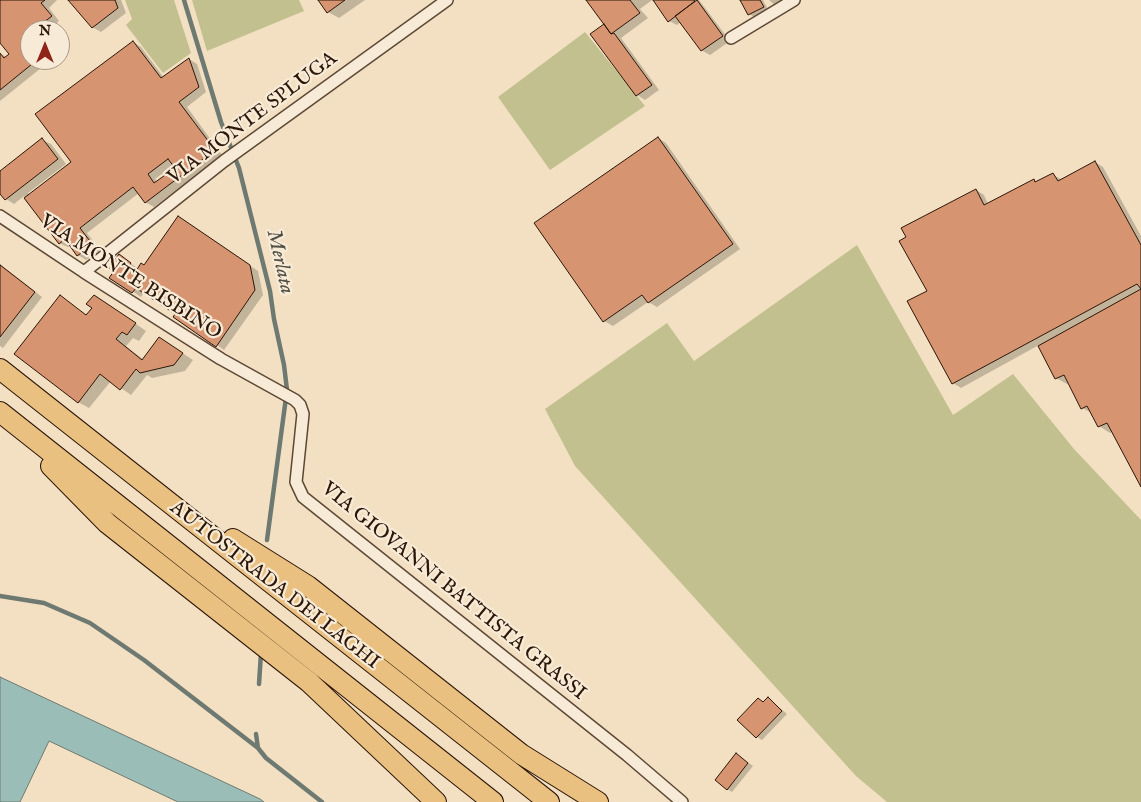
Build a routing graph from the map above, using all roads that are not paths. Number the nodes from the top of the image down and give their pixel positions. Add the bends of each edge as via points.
1 (447, 0) edge
2 (794, 0) edge
3 (432, 4) edge
4 (731, 38) dead end
5 (0, 216) edge
6 (84, 272) junction
7 (0, 369) edge
8 (241, 371) joint
9 (0, 414) edge
10 (139, 479) junction
11 (436, 802) edge
12 (493, 802) edge
13 (549, 802) edge
14 (598, 802) edge
15 (682, 802) edge

1 - 3 street, VIA MONTE SPLUGA
2 - 4 street
3 - 6 street, VIA MONTE SPLUGA via 224,161
5 - 6 street, VIA MONTE BISBINO
6 - 8 street, VIA MONTE BISBINO
7 - 10 highway, AUTOSTRADA DEI LAGHI
8 - 15 street, VIA GIOVANNI BATTISTA GRASSI via 300,405 303,414 296,482 303,496
9 - 11 highway via 107,523 309,682
9 - 12 highway, AUTOSTRADA DEI LAGHI
10 - 13 highway, AUTOSTRADA DEI LAGHI
10 - 14 highway via 308,586 521,754

